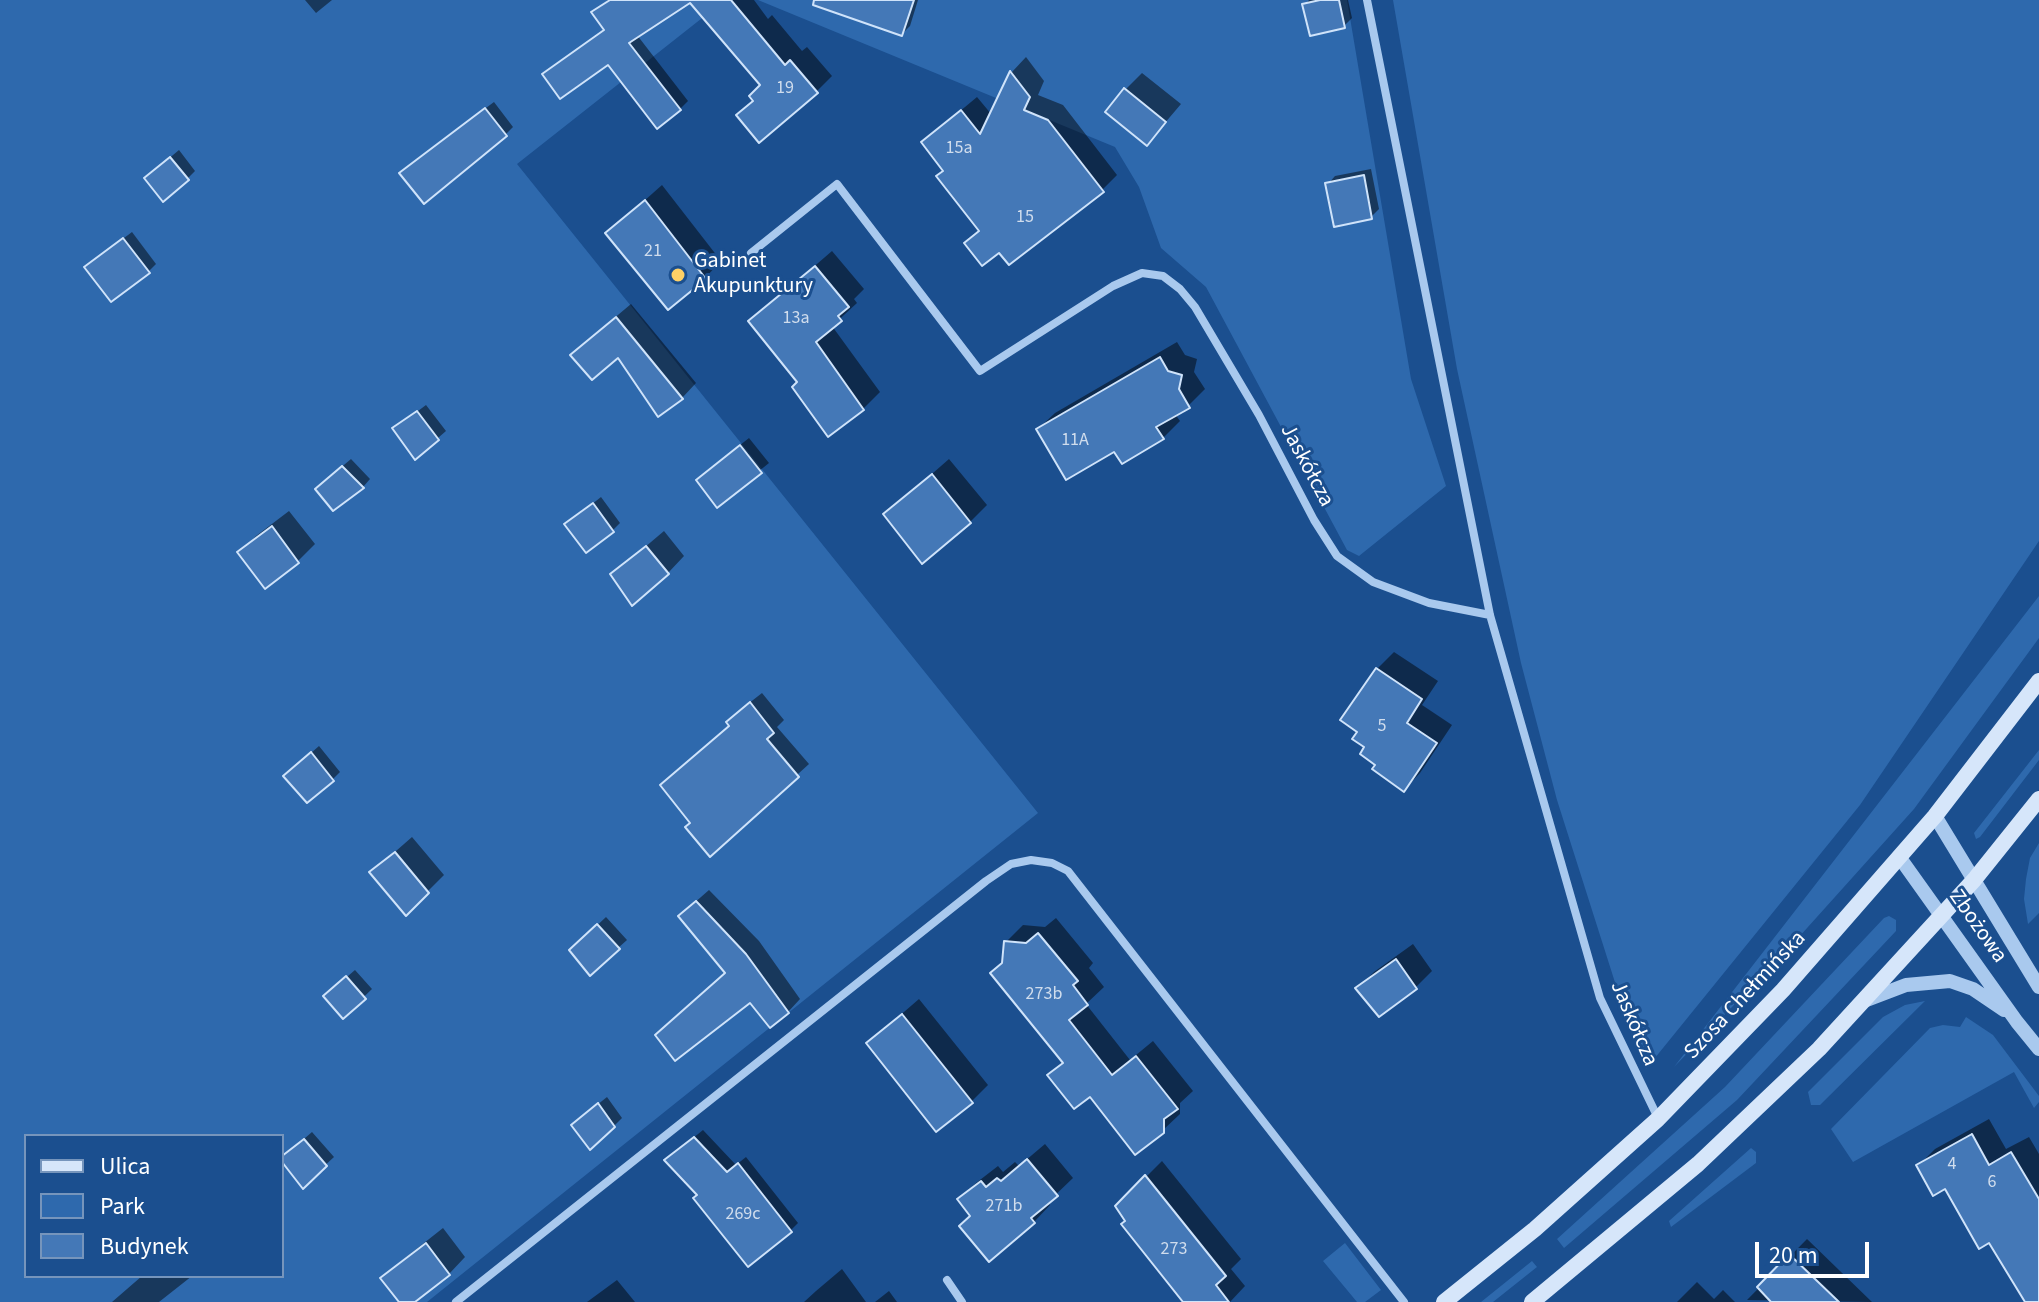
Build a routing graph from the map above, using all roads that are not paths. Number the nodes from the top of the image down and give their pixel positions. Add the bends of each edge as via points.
1 (1367, 0) edge
2 (751, 253) dead end
3 (1490, 615) junction
4 (2039, 681) edge
5 (2039, 799) edge
6 (1935, 816) junction
7 (1900, 858) junction
8 (1974, 880) junction
9 (1942, 917) junction
10 (2039, 987) edge
11 (1864, 1001) junction
12 (2017, 1022) junction
13 (2039, 1049) edge
14 (1658, 1119) junction
15 (947, 1280) dead end
16 (456, 1302) edge
17 (962, 1302) edge
18 (1404, 1302) edge
19 (1444, 1302) edge
20 (1532, 1302) edge

1 - 3 street
2 - 3 street, Jaskółcza via 837,184 980,371 1113,286 1142,273 1163,276 1195,307 1337,556 1373,582 1429,603
3 - 14 street, Jaskółcza via 1600,998
4 - 6 main road, Szosa Chełmińska
5 - 8 main road
6 - 7 main road, Szosa Chełmińska
6 - 8 street, Zbożowa
7 - 9 street, Zbożowa
7 - 14 main road, Szosa Chełmińska
8 - 9 main road
8 - 10 street, Zbożowa
9 - 11 main road
9 - 12 street, Zbożowa
11 - 12 street, Zbożowa via 1906,985 1950,981 1985,996
11 - 20 main road via 1698,1164
12 - 13 street, Zbożowa
14 - 19 main road, Szosa Chełmińska
15 - 17 street
16 - 18 street via 986,881 1011,864 1031,860 1068,871

